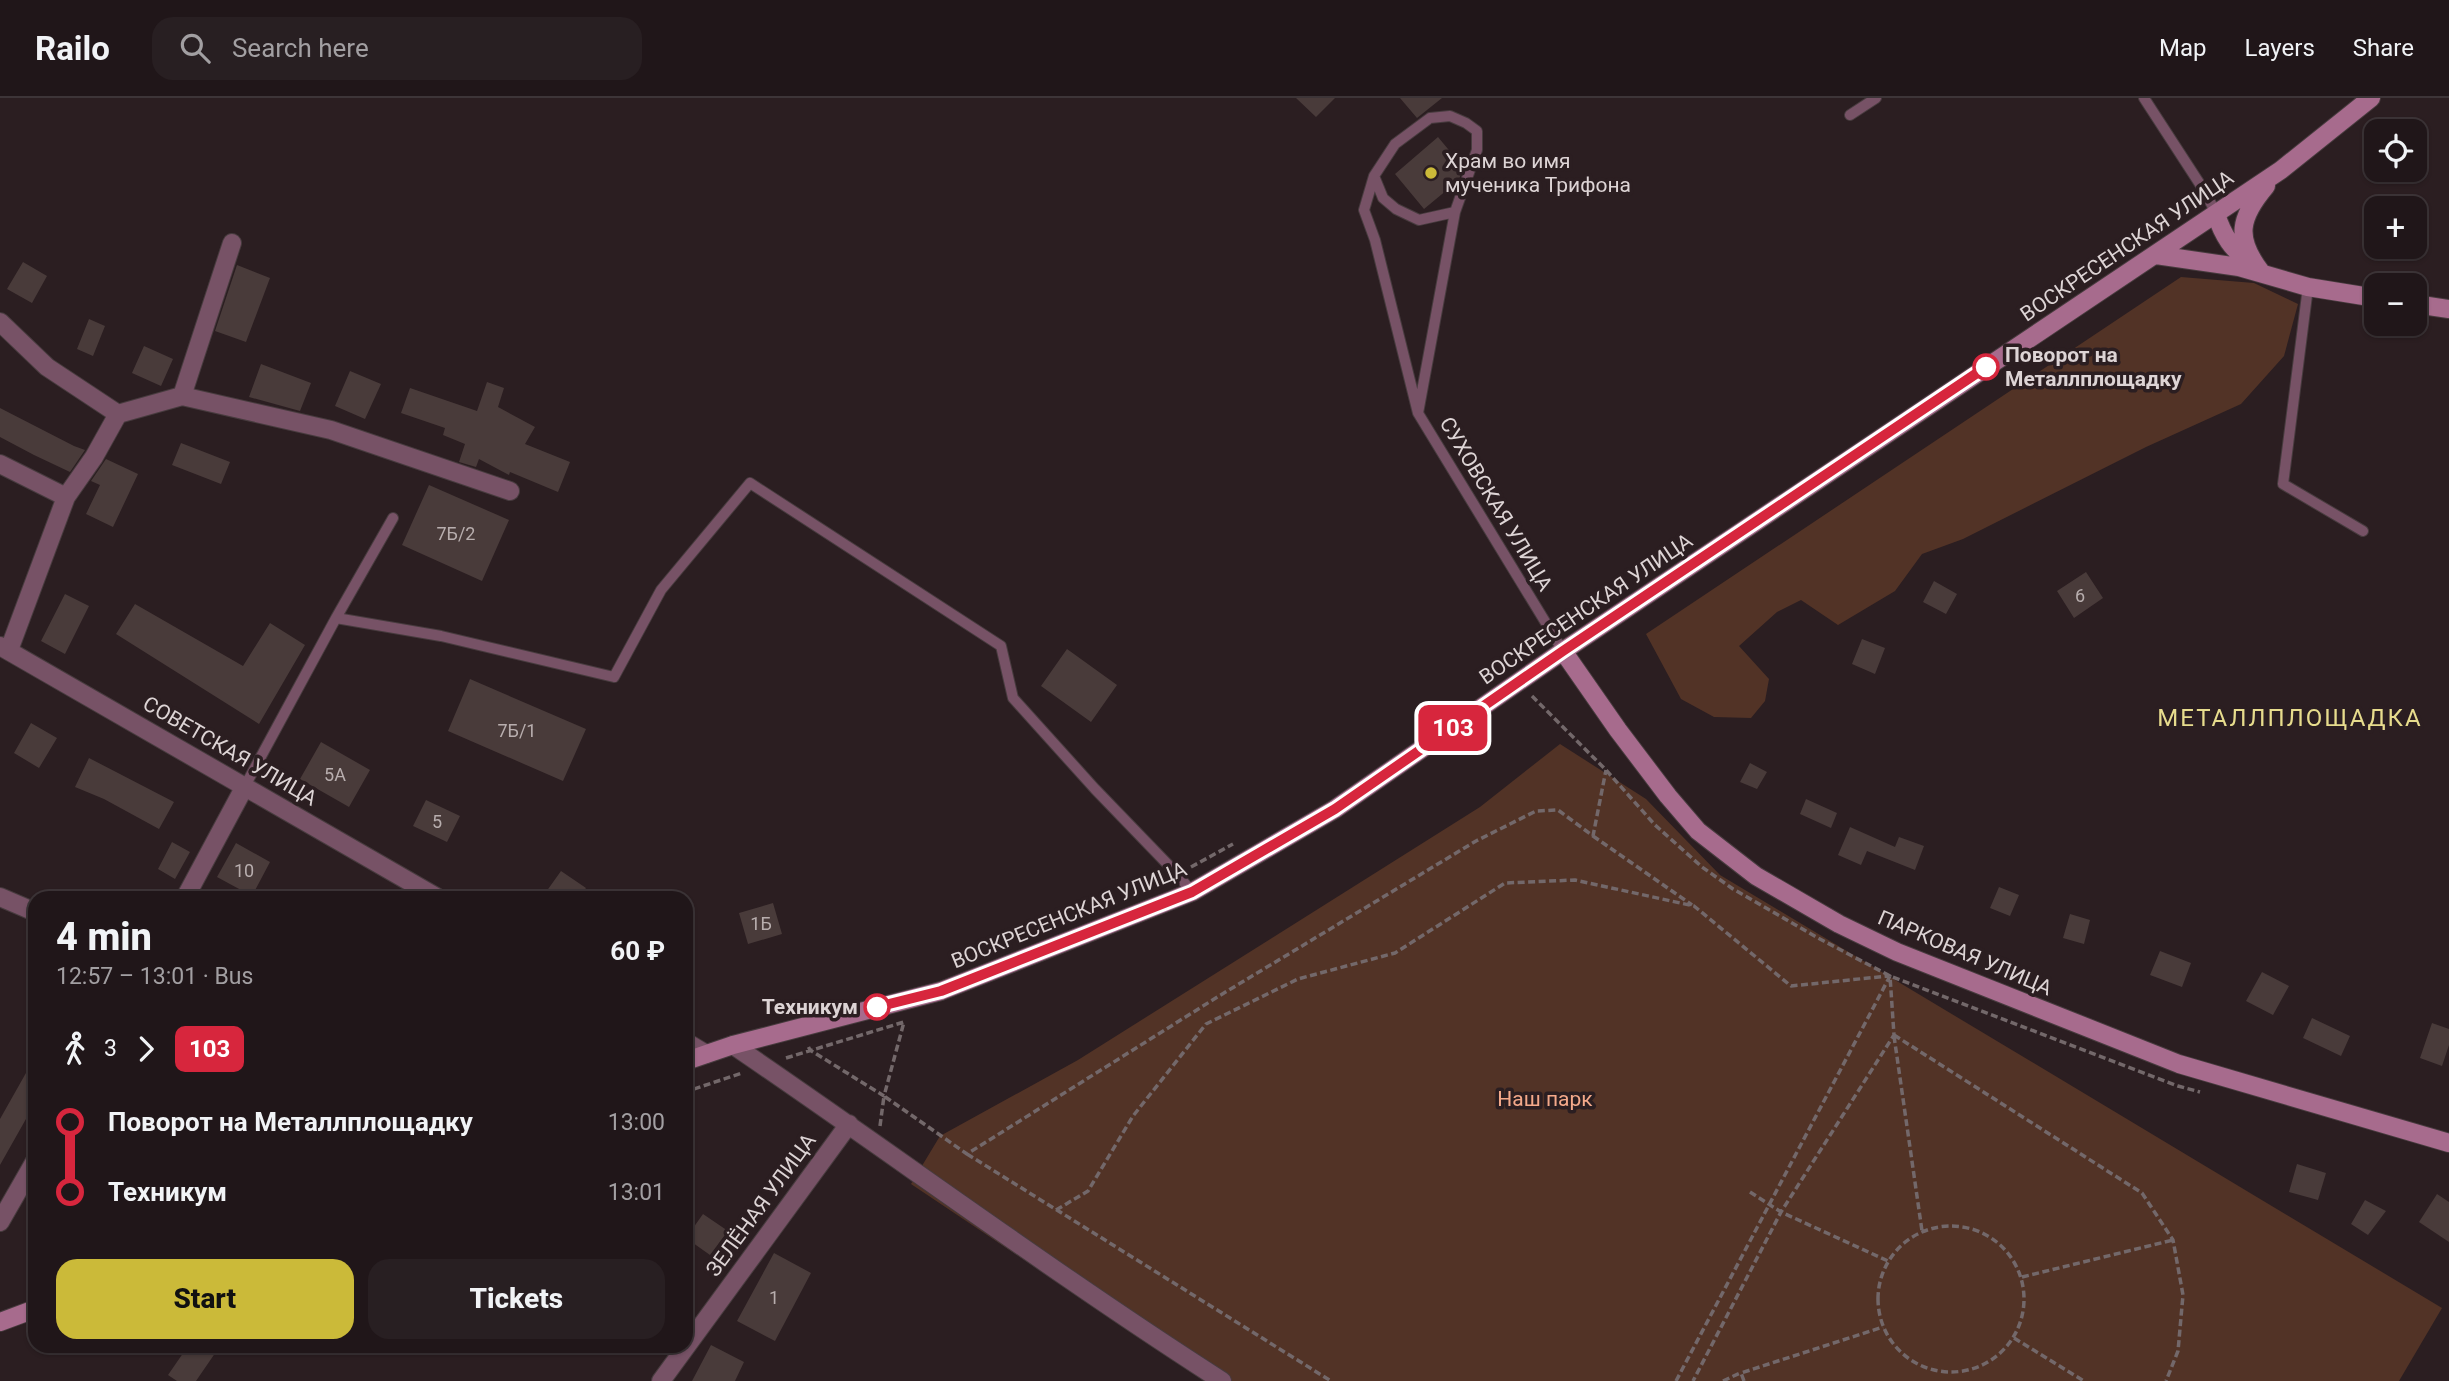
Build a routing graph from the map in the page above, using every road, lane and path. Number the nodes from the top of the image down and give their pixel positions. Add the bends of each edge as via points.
1 (1876, 98) edge
2 (2144, 98) edge
3 (2371, 98) edge
4 (1850, 115) dead end
5 (2281, 170) junction
6 (1374, 176) junction
7 (1455, 212) junction
8 (2216, 214) junction
9 (232, 243) dead end
10 (2156, 255) junction
11 (2261, 272) junction
12 (2308, 287) junction
13 (2364, 296) edge
14 (2427, 306) edge
15 (2449, 309) edge
16 (0, 322) edge
17 (182, 396) junction
18 (1418, 412) junction
19 (118, 414) junction
20 (0, 464) edge
21 (510, 491) dead end
22 (66, 497) junction
23 (393, 518) dead end
24 (2363, 531) dead end
25 (336, 618) junction
26 (4, 648) edge
27 (1563, 651) junction
28 (1606, 770) dead end
29 (245, 786) junction
30 (1593, 836) junction
31 (1235, 843) dead end
32 (1177, 874) junction
33 (1139, 890) dead end
34 (189, 891) edge
35 (426, 891) edge
36 (1192, 892) junction
37 (0, 897) edge
38 (1694, 906) junction
39 (28, 909) edge
40 (1890, 976) junction
41 (803, 1027) junction
42 (1894, 1035) junction
43 (733, 1045) junction
44 (693, 1046) edge
45 (810, 1050) junction
46 (706, 1054) junction
47 (693, 1059) edge
48 (884, 1096) junction
49 (849, 1124) junction
50 (2449, 1143) edge
51 (877, 1144) junction
52 (967, 1154) junction
53 (28, 1173) edge
54 (1751, 1192) dead end
55 (1769, 1205) junction
56 (1056, 1210) junction
57 (1781, 1212) junction
58 (0, 1222) edge
59 (1922, 1231) junction
60 (2173, 1240) junction
61 (1888, 1261) junction
62 (2021, 1277) junction
63 (28, 1312) edge
64 (0, 1322) edge
65 (1883, 1327) junction
66 (693, 1337) edge
67 (2014, 1338) junction
68 (681, 1353) edge
69 (1741, 1373) junction
70 (661, 1381) edge
71 (1222, 1381) edge
72 (1331, 1381) edge
73 (1676, 1381) edge
74 (1693, 1381) edge
75 (1723, 1381) edge
76 (1744, 1381) edge
77 (2084, 1381) edge
78 (2166, 1381) edge

1 - 4 lane
2 - 8 lane
3 - 5 street, ВОСКРЕСЕНСКАЯ УЛИЦА
5 - 8 street, ВОСКРЕСЕНСКАЯ УЛИЦА
5 - 11 street via 2250,208 2242,227 2242,240
6 - 7 lane via 1383,198 1419,220
6 - 7 lane via 1395,144 1430,118 1458,119 1476,131 1477,150
6 - 18 lane, СУХОВСКАЯ УЛИЦА via 1364,210
7 - 18 lane
8 - 10 street, ВОСКРЕСЕНСКАЯ УЛИЦА
8 - 11 street via 2235,251
9 - 17 street
10 - 11 street
10 - 27 street, ВОСКРЕСЕНСКАЯ УЛИЦА
11 - 12 street
12 - 13 street
12 - 24 lane via 2283,484
14 - 15 street
16 - 19 street via 47,367
17 - 19 street
17 - 21 street via 331,430
18 - 27 lane, СУХОВСКАЯ УЛИЦА
19 - 22 street
20 - 22 street
22 - 26 street
23 - 25 lane
25 - 29 lane
25 - 32 lane via 441,636 614,677 661,590 750,483 1000,646 1013,698
26 - 29 street, СОВЕТСКАЯ УЛИЦА
27 - 36 street, ВОСКРЕСЕНСКАЯ УЛИЦА via 1335,809
27 - 50 street, ПАРКОВАЯ УЛИЦА via 1698,831 1756,876 1816,912 1897,952 2179,1064
28 - 30 path
29 - 34 street
29 - 35 street, СОВЕТСКАЯ УЛИЦА
30 - 38 path
30 - 52 path via 1558,810 1536,811 1488,835
31 - 32 path
32 - 33 path
32 - 36 lane
36 - 41 street, ВОСКРЕСЕНСКАЯ УЛИЦА via 941,991
37 - 39 street
38 - 40 path via 1791,986
38 - 56 path via 1575,880 1505,883 1395,953 1298,979 1206,1024 1133,1116 1088,1191
40 - 42 path
40 - 55 path
41 - 43 street, ВОСКРЕСЕНСКАЯ УЛИЦА
41 - 45 path
42 - 57 path
42 - 59 path
42 - 60 path via 2142,1193
43 - 46 street, ВОСКРЕСЕНСКАЯ УЛИЦА
43 - 49 street
44 - 46 street
45 - 48 path
45 - 48 path via 904,1022
46 - 47 street, ВОСКРЕСЕНСКАЯ УЛИЦА
48 - 51 path
48 - 52 path
49 - 51 street
49 - 66 street, ЗЕЛЁНАЯ УЛИЦА
51 - 71 street via 1115,1313
52 - 56 path
53 - 58 street
54 - 55 path
55 - 57 path
55 - 73 path
56 - 72 path
57 - 61 path
57 - 74 path
59 - 61 path
59 - 62 path via 1946,1225 1970,1228 1993,1238 2010,1255
60 - 62 path
60 - 78 path via 2183,1295 2178,1351
61 - 65 path via 1878,1293
62 - 67 path via 2024,1308
63 - 64 street
65 - 67 path via 1894,1346 1911,1361 1955,1373 1998,1356
65 - 69 path
67 - 77 path
68 - 70 street, ЗЕЛЁНАЯ УЛИЦА
69 - 75 path
69 - 76 path

